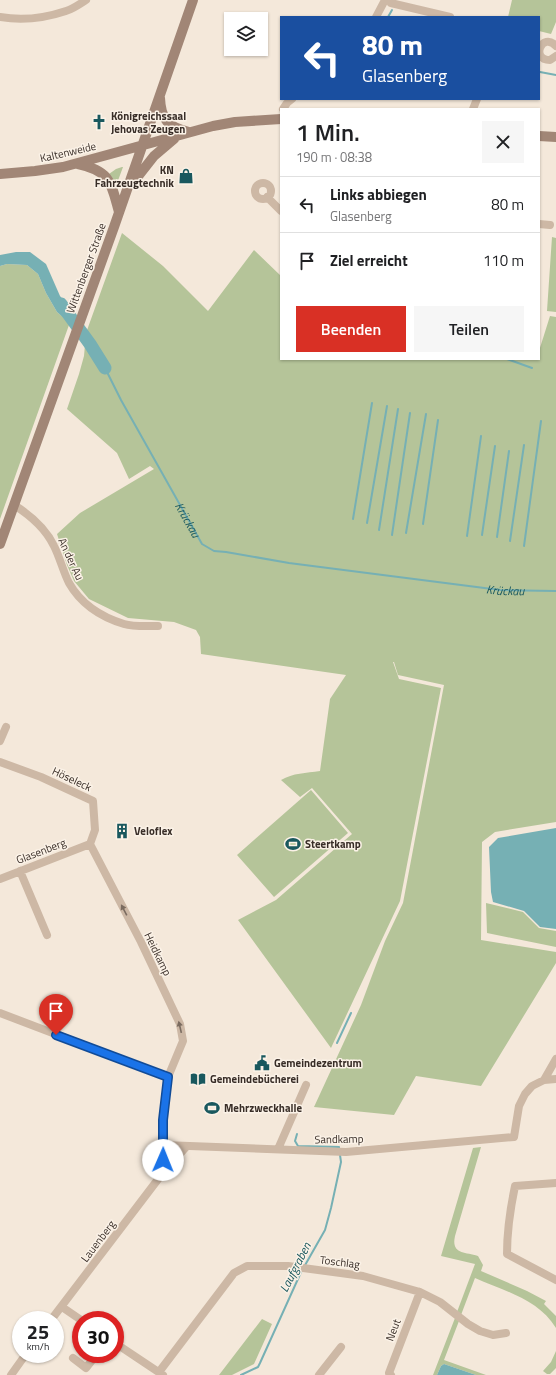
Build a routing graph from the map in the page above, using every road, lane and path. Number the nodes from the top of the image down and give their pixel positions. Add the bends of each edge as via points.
1 (86, 0) edge
2 (193, 0) edge
3 (388, 1) edge
4 (377, 16) edge
5 (446, 16) edge
6 (0, 17) edge
7 (556, 46) edge
8 (540, 52) edge
9 (556, 56) edge
10 (160, 94) junction
11 (290, 100) edge
12 (284, 108) edge
13 (280, 118) edge
14 (189, 132) junction
15 (177, 136) junction
16 (540, 136) edge
17 (556, 137) edge
18 (142, 146) junction
19 (76, 163) junction
20 (0, 174) edge
21 (126, 192) junction
22 (267, 197) dead end
23 (280, 210) edge
24 (119, 213) junction
25 (540, 224) edge
26 (550, 225) dead end
27 (14, 505) junction
28 (0, 544) edge
29 (158, 626) dead end
30 (6, 727) dead end
31 (0, 741) edge
32 (0, 762) edge
33 (90, 844) junction
34 (20, 871) junction
35 (0, 879) edge
36 (47, 935) dead end
37 (0, 1014) edge
38 (556, 1059) edge
39 (168, 1077) junction
40 (556, 1079) edge
41 (544, 1080) junction
42 (306, 1085) dead end
43 (163, 1145) junction
44 (186, 1147) junction
45 (278, 1149) junction
46 (162, 1174) junction
47 (556, 1183) edge
48 (556, 1280) edge
49 (420, 1292) junction
50 (62, 1307) junction
51 (59, 1311) edge
52 (72, 1314) edge
53 (506, 1333) dead end
54 (341, 1347) dead end
55 (124, 1349) edge
56 (20, 1363) edge
57 (80, 1363) edge
58 (90, 1363) edge
59 (161, 1374) edge
60 (11, 1375) edge
61 (319, 1375) edge
62 (391, 1375) edge

1 - 6 street via 68,10 40,17 15,20
2 - 10 main road, Wittenberger Straße
3 - 4 street
3 - 5 street
7 - 8 street via 546,42 541,45
8 - 9 street via 548,60
10 - 14 main road via 161,114 165,120 180,130
10 - 18 main road, Wittenberger Straße
11 - 12 street
13 - 14 main road, Kaltenweide via 235,122
14 - 15 main road, Kaltenweide
15 - 18 main road, Kaltenweide
15 - 21 main road via 154,156
16 - 17 main road
18 - 19 main road, Kaltenweide
18 - 21 main road, Wittenberger Straße
19 - 20 main road, Kaltenweide via 35,171
19 - 24 main road via 96,169 106,177 112,186
21 - 24 main road, Wittenberger Straße
22 - 23 street
24 - 27 main road, Wittenberger Straße
25 - 26 street
27 - 28 main road, Wittenberger Straße
27 - 29 street, An der Au via 46,533 70,584 85,604 94,611 125,624
30 - 31 street
32 - 33 street, Höseleck via 94,801 95,830
33 - 34 street, Glasenberg
39 -> 33 street, Heidkamp via 182,1041 180,1024
34 - 35 street, Glasenberg
34 - 36 street
37 - 39 street
38 - 41 street
39 - 43 street
40 - 41 street
41 - 45 street, Sandkamp via 532,1086 518,1106 514,1137 346,1152
42 - 45 street
43 - 44 street, Sandkamp
43 - 46 street
44 - 45 street, Sandkamp
44 - 46 street, Lauenberg
46 - 50 street, Lauenberg
47 - 48 street via 515,1186 507,1232 507,1254
49 - 53 street, Toschlag via 440,1302 480,1331 493,1335
49 - 59 street, Toschlag via 363,1276 288,1266 247,1266 234,1273
49 - 62 street, Neut via 388,1373
50 - 51 street, Lauenberg
50 - 52 street
54 - 61 street
55 - 59 street
56 - 60 street
57 - 58 street via 86,1368

